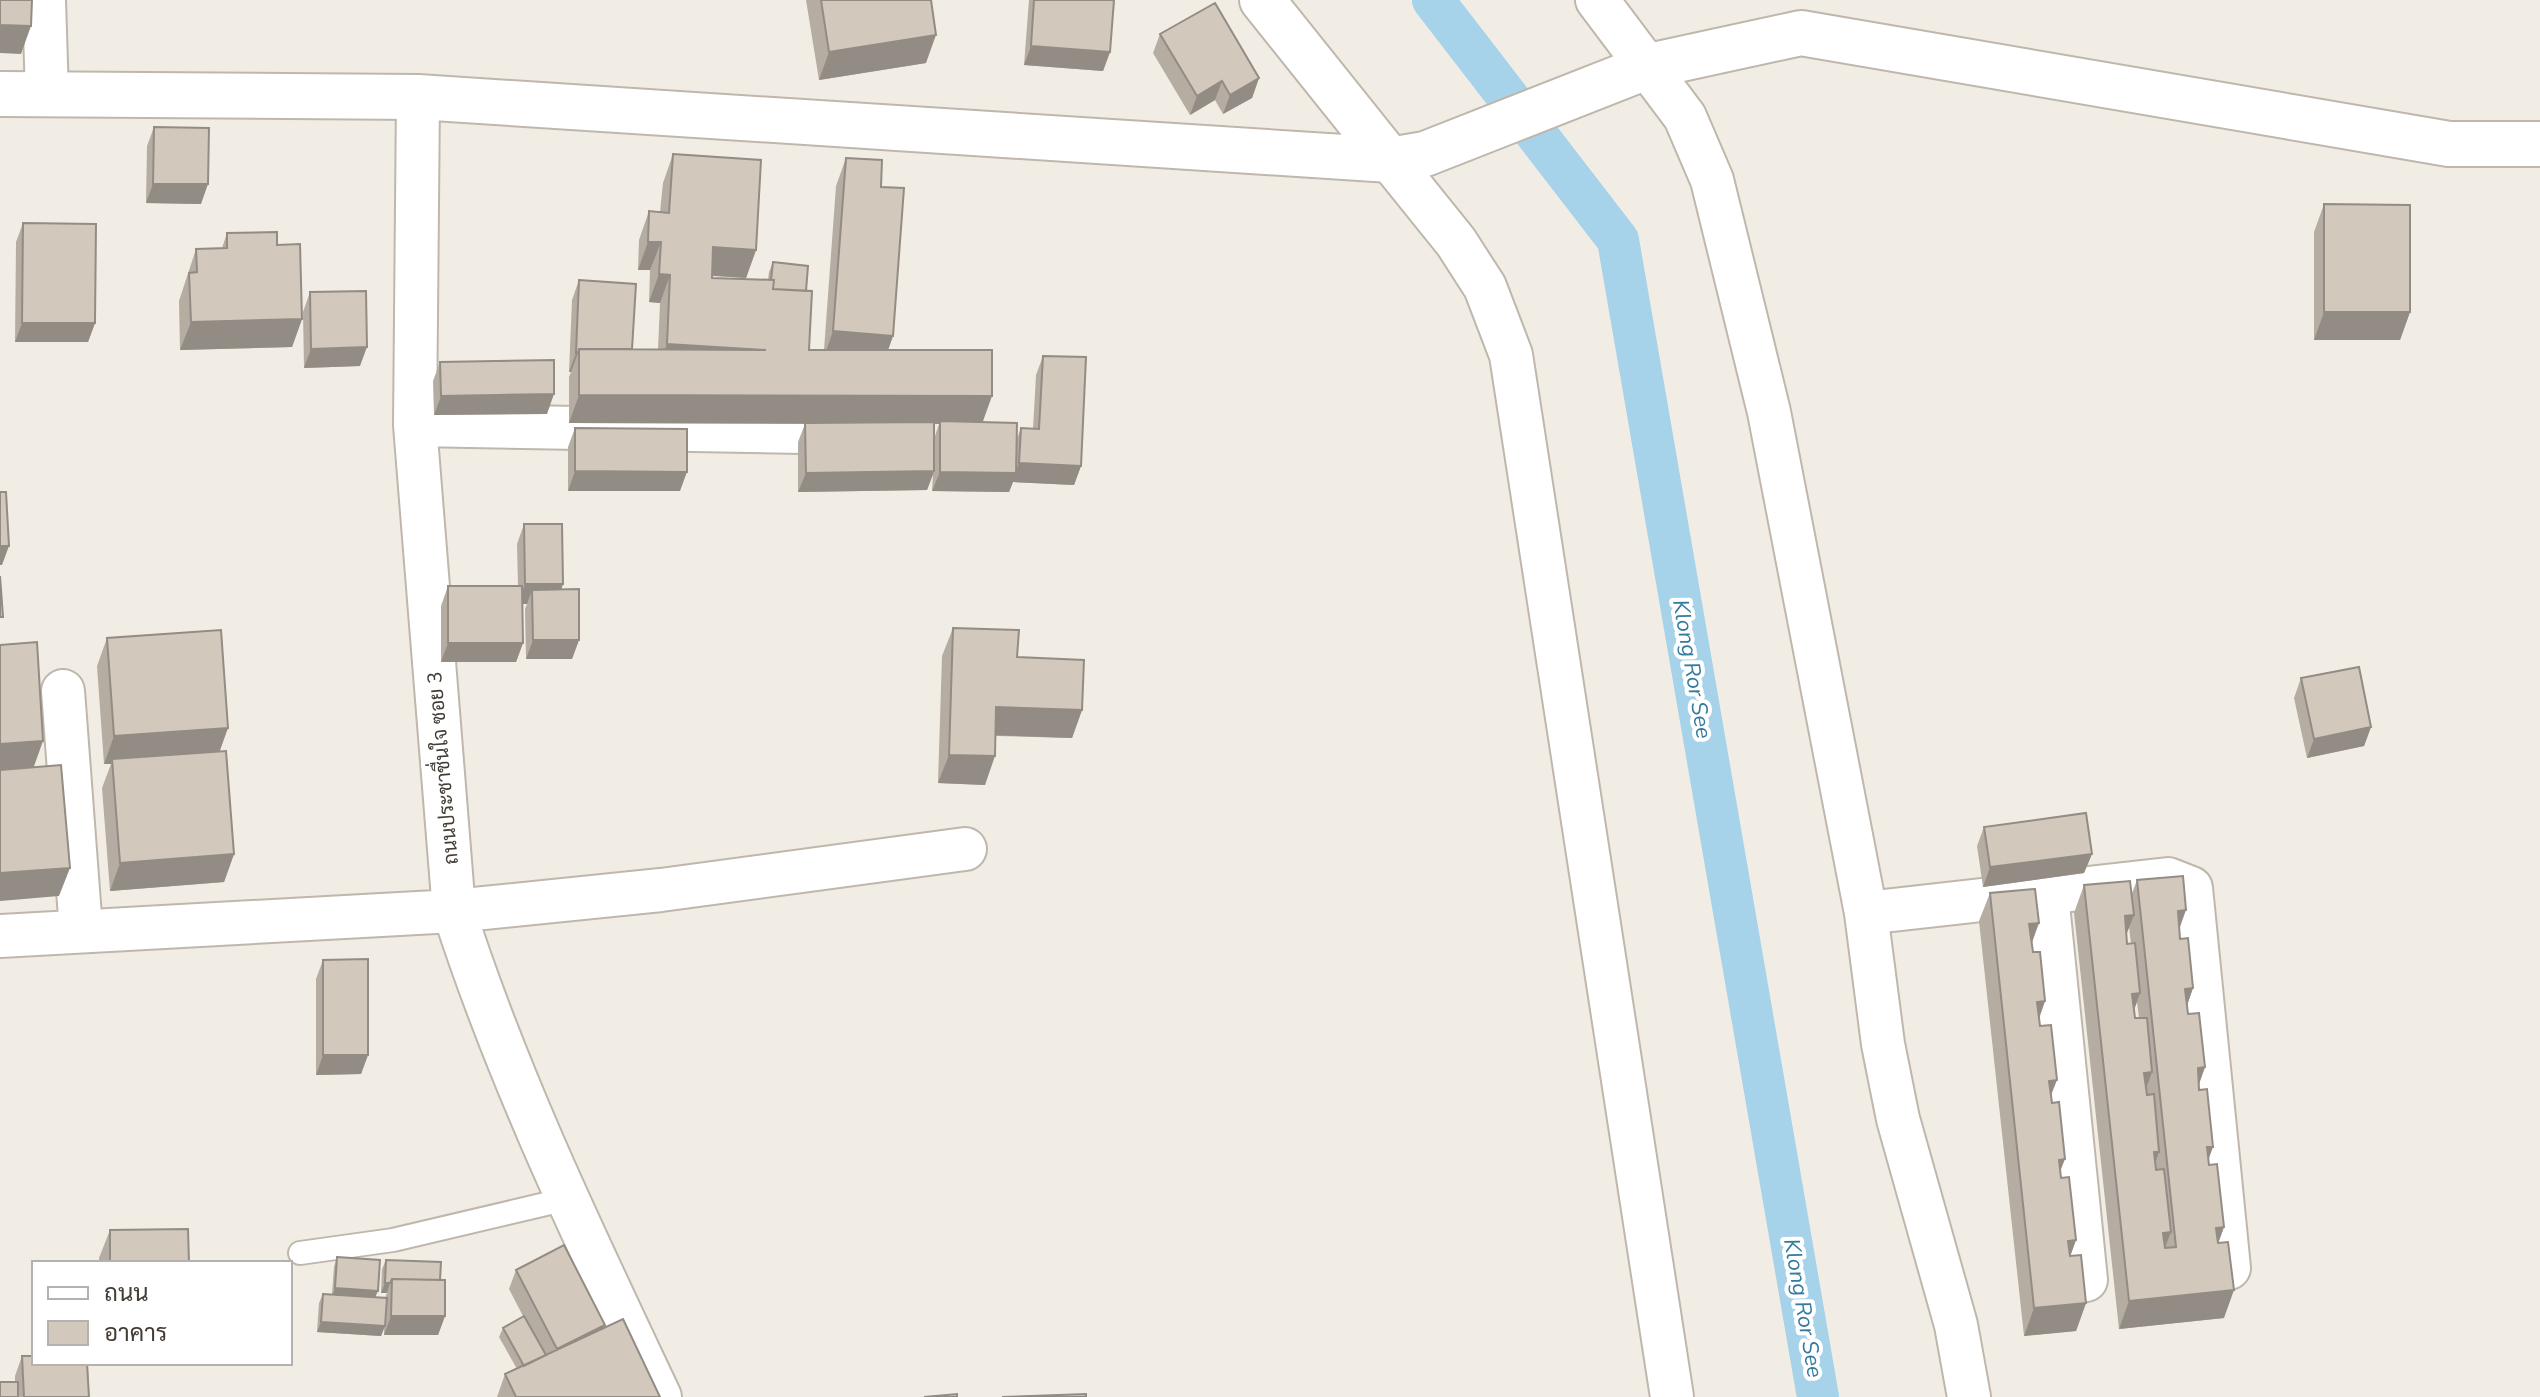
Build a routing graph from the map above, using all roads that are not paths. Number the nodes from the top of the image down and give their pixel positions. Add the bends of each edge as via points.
1 (44, 0) edge
2 (1262, 0) edge
3 (1597, 0) edge
4 (1636, 72) junction
5 (0, 94) edge
6 (47, 95) junction
7 (418, 97) junction
8 (2540, 144) edge
9 (1408, 157) junction
10 (415, 425) junction
11 (892, 434) edge
12 (63, 691) dead end
13 (965, 849) dead end
14 (2047, 895) junction
15 (454, 911) junction
16 (1866, 913) junction
17 (81, 930) junction
18 (0, 936) edge
19 (567, 1199) junction
20 (300, 1253) dead end
21 (2229, 1268) edge
22 (2086, 1280) edge
23 (660, 1397) edge
24 (1672, 1397) edge
25 (1969, 1397) edge

1 - 6 street
2 - 9 street
3 - 4 street
4 - 8 street via 1801,33 2449,144
4 - 9 street
4 - 16 street via 1685,117 1712,180 1769,412
5 - 6 street
6 - 7 street
7 - 9 street
7 - 10 street, ถนนประชาชื่นใจ ซอย 3
9 - 24 street via 1485,287 1511,355
10 - 11 street
10 - 15 street, ถนนประชาชื่นใจ ซอย 3
12 - 17 street
13 - 15 street via 661,890
14 - 16 street
14 - 21 street via 2168,879 2185,883 2194,894
14 - 22 street
15 - 17 street
15 - 19 street, ถนนประชาชื่นใจ ซอย 3 via 476,979
16 - 25 street via 1898,1119 1956,1325
17 - 18 street
19 - 20 lane via 393,1240
19 - 23 street, ถนนประชาชื่นใจ ซอย 3

